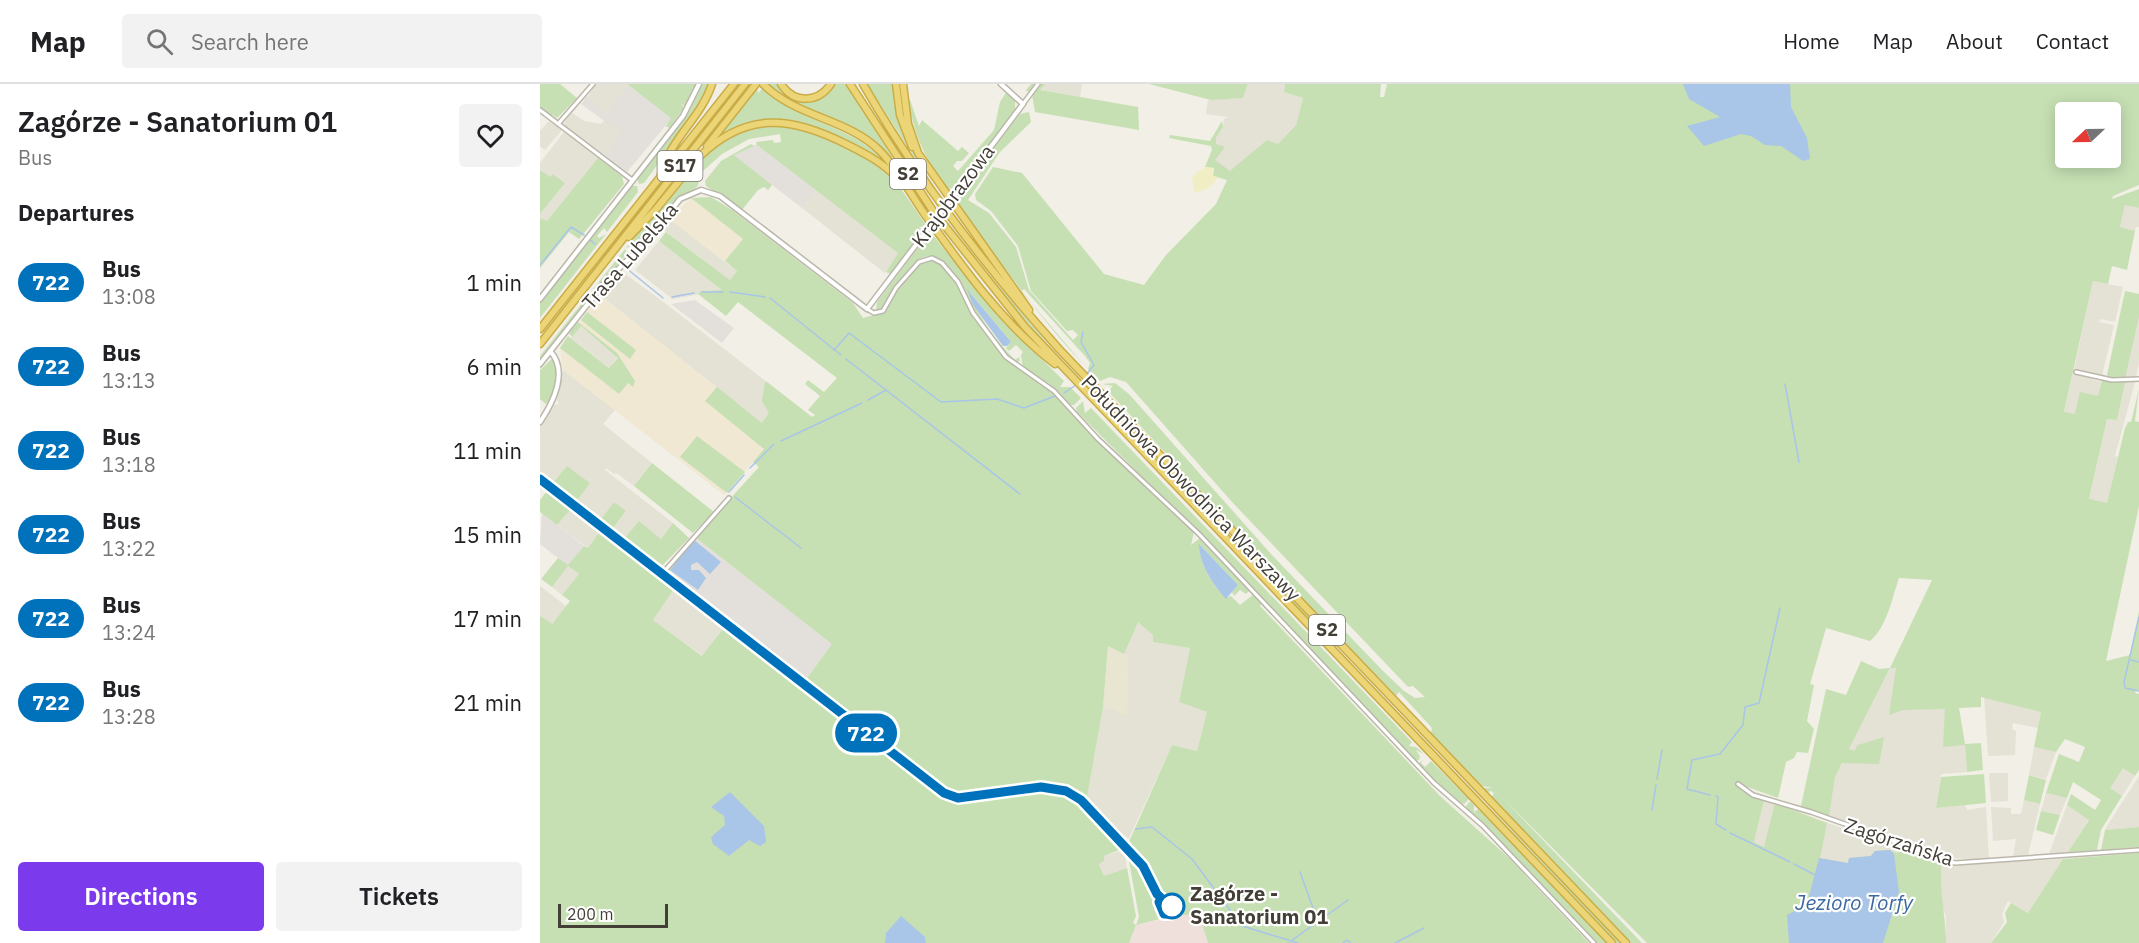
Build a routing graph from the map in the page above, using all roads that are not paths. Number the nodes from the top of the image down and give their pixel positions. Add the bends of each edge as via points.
1 (593, 84) edge
2 (699, 84) edge
3 (712, 84) edge
4 (732, 84) edge
5 (745, 84) edge
6 (756, 84) edge
7 (763, 84) edge
8 (781, 84) edge
9 (831, 84) edge
10 (850, 84) edge
11 (863, 84) edge
12 (896, 84) edge
13 (903, 84) edge
14 (1001, 84) edge
15 (1038, 84) edge
16 (1023, 104) junction
17 (540, 110) edge
18 (558, 124) junction
19 (699, 157) junction
20 (660, 179) junction
21 (632, 180) junction
22 (907, 189) junction
23 (944, 192) junction
24 (615, 249) junction
25 (540, 299) edge
26 (867, 309) junction
27 (540, 329) edge
28 (540, 344) edge
29 (1059, 349) junction
30 (550, 351) junction
31 (540, 364) edge
32 (2076, 372) dead end
33 (1070, 376) junction
34 (2139, 379) edge
35 (540, 422) edge
36 (540, 479) edge
37 (729, 498) dead end
38 (661, 575) junction
39 (1738, 784) dead end
40 (2139, 850) edge
41 (1157, 894) junction
42 (1594, 943) edge
43 (1612, 943) edge
44 (1626, 943) edge

1 - 18 street
2 - 21 street via 683,116
3 - 20 highway via 699,111 667,154
4 - 20 highway, S17
5 - 24 highway, S17
6 - 19 highway
7 - 22 highway via 789,105 863,137 889,161
8 - 9 highway via 790,94 806,99 821,95
10 - 33 highway, Południowa Obwodnica Warszawy / S2 via 970,261
11 - 29 highway, Południowa Obwodnica Warszawy / S2 via 952,220
12 - 23 highway via 900,115 910,144
13 - 23 highway via 913,141
14 - 16 street
15 - 16 street, Krajobrazowa
16 - 26 street, Krajobrazowa, bridge
17 - 18 street
18 - 21 street
19 - 22 highway via 724,136 743,127 765,122 792,123 815,129 873,158
19 - 24 highway via 645,222
20 - 27 highway, S17
21 - 25 street
22 - 33 highway via 988,298 1021,334
23 - 29 highway
24 - 28 highway, S17
26 - 30 street, Trasa Lubelska via 726,200 701,190 679,201 646,242 606,281
26 - 42 street via 877,313 885,310 896,288 922,260 932,258 942,263 1006,357 1054,391 1098,439 1199,534 1428,777 1482,826
29 - 44 highway, Południowa Obwodnica Warszawy / S2
30 - 31 street, Trasa Lubelska
30 - 35 street via 559,370 554,397
32 - 34 street via 2112,380
33 - 43 highway, Południowa Obwodnica Warszawy / S2
36 - 38 street
37 - 38 street
38 - 41 street via 944,793 958,798 1041,787 1066,791 1081,800 1143,866
39 - 40 street, Zagórzańska via 1753,795 1955,863
41 - 41 street via 1164,914 1174,913 1174,908

